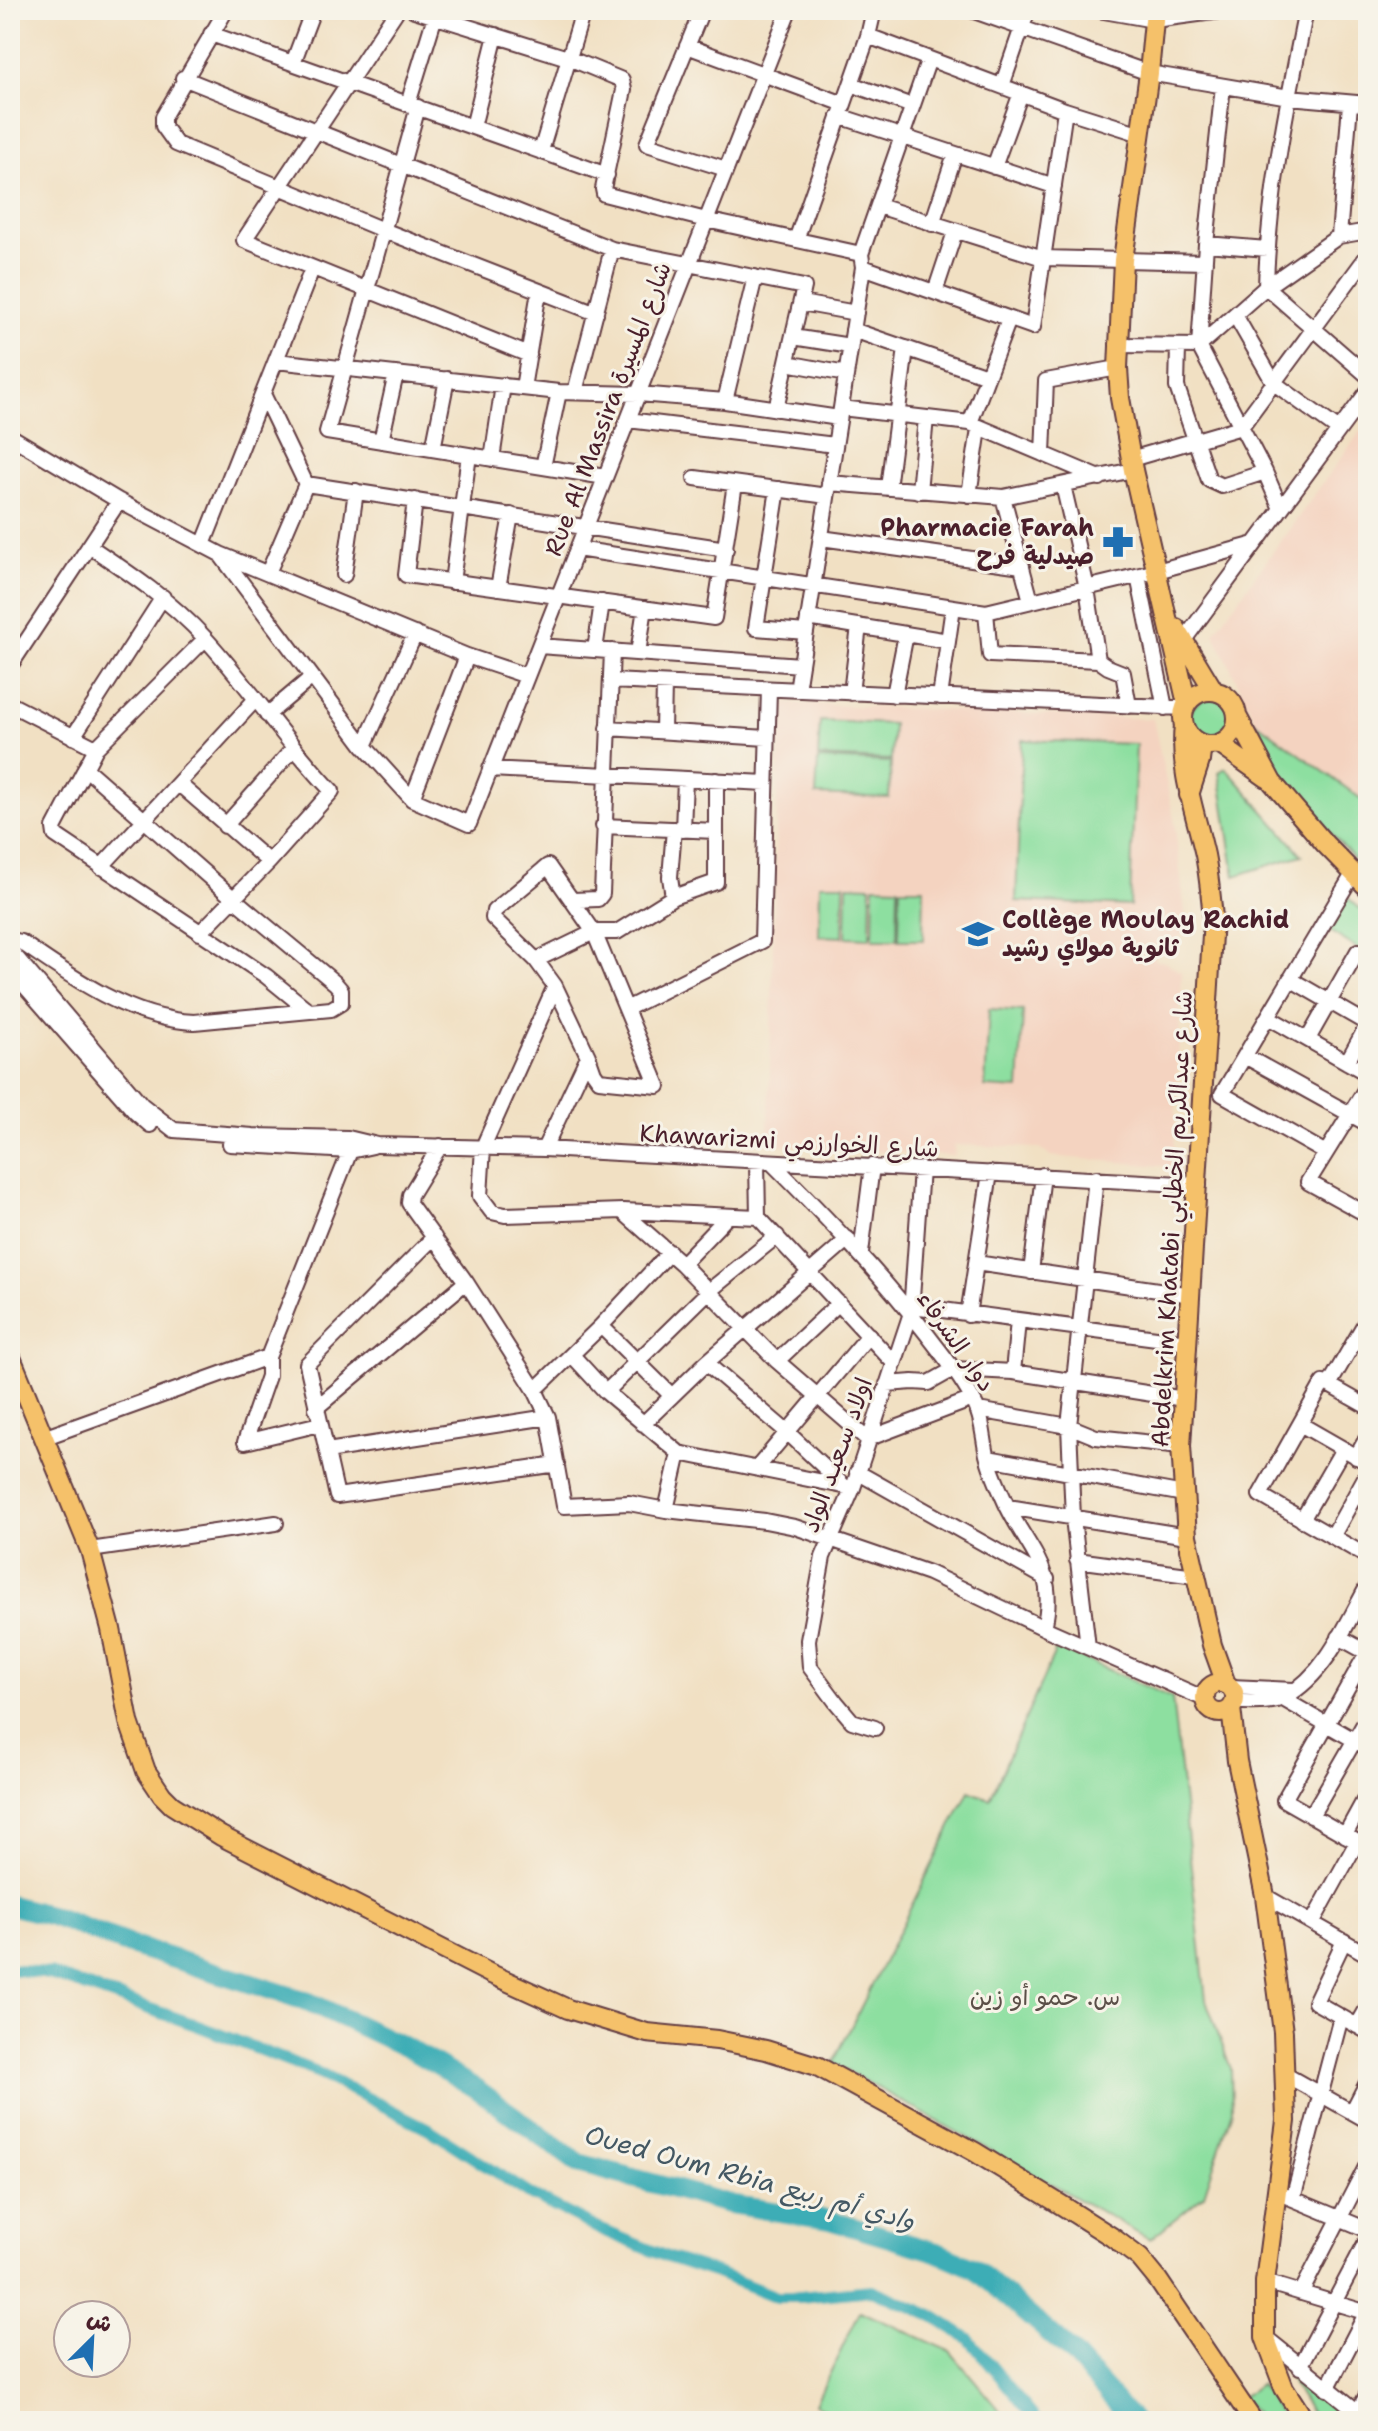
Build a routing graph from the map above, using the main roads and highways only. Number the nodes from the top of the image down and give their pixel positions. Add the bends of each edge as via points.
1 (1155, 15) edge
2 (1169, 616) junction
3 (1214, 691) junction
4 (1185, 713) junction
5 (1237, 716) junction
6 (1211, 744) junction
7 (1272, 782) junction
8 (1189, 795) junction
9 (1368, 888) edge
10 (10, 1355) edge
11 (1253, 2421) edge
12 (1305, 2421) edge

1 - 2 main road via 1117,345 1132,464
2 - 3 main road
2 - 4 main road, Abdelkrim Khatabi شارع عبدالكريم الخطابي
3 - 4 main road via 1199,694
3 - 5 main road via 1230,700
4 - 6 main road via 1191,737
4 - 8 main road, Abdelkrim Khatabi شارع عبدالكريم الخطابي via 1182,760
5 - 6 main road via 1235,730
5 - 7 main road
6 - 7 main road
6 - 8 main road
7 - 9 main road
8 - 12 main road, Abdelkrim Khatabi شارع عبدالكريم الخطابي via 1213,918 1181,1446 1184,1494 1195,1576 1265,1896 1283,2032 1286,2121 1265,2282 1265,2337 1284,2388
10 - 11 main road via 90,1550 135,1743 154,1785 172,1805 221,1836 568,2009 632,2029 766,2050 817,2066 975,2152 1140,2258

